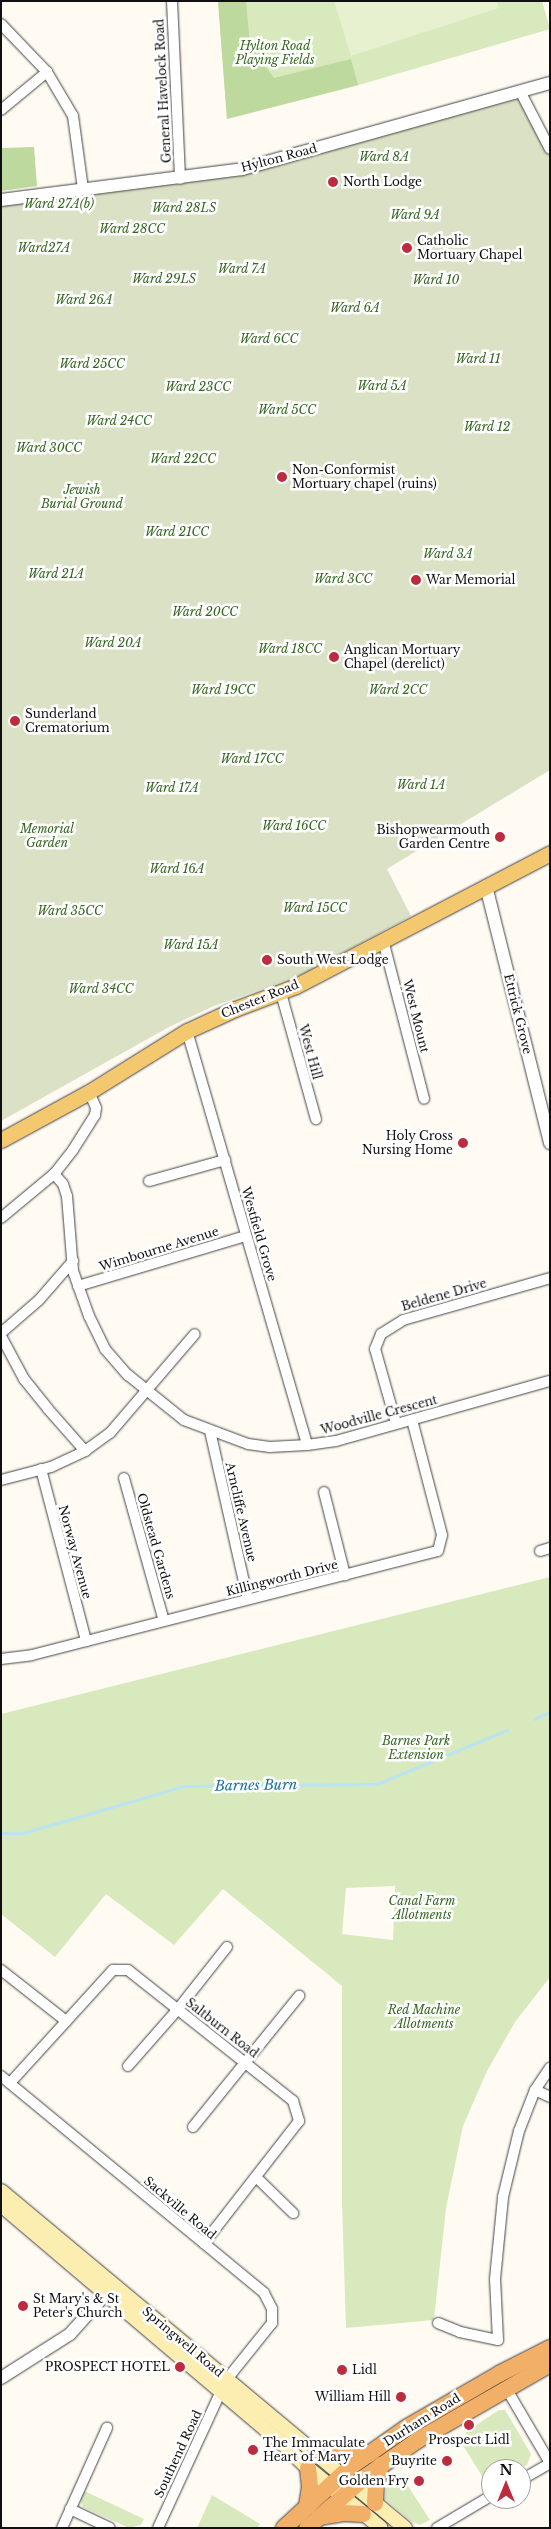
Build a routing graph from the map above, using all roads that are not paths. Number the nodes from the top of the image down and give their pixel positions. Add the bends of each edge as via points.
1 (172, 1) edge
2 (1, 24) edge
3 (47, 72) junction
4 (550, 83) edge
5 (520, 91) junction
6 (1, 110) edge
7 (550, 149) edge
8 (180, 179) junction
9 (83, 189) junction
10 (1, 200) edge
11 (550, 853) edge
12 (486, 886) junction
13 (383, 940) junction
14 (281, 993) junction
15 (187, 1031) junction
16 (89, 1092) junction
17 (424, 1099) dead end
18 (316, 1119) dead end
19 (1, 1140) edge
20 (550, 1143) edge
21 (225, 1160) junction
22 (54, 1174) junction
23 (149, 1181) dead end
24 (1, 1218) edge
25 (246, 1236) junction
26 (72, 1261) junction
27 (550, 1278) edge
28 (78, 1286) junction
29 (1, 1334) edge
30 (194, 1334) dead end
31 (550, 1381) edge
32 (146, 1390) junction
33 (412, 1420) junction
34 (396, 1423) junction
35 (210, 1431) junction
36 (307, 1445) junction
37 (85, 1450) junction
38 (41, 1469) junction
39 (124, 1478) dead end
40 (1, 1480) edge
41 (324, 1492) dead end
42 (345, 1575) junction
43 (248, 1599) junction
44 (164, 1621) junction
45 (86, 1641) junction
46 (1, 1646) edge
47 (5, 1658) edge
48 (226, 1947) dead end
49 (1, 1970) edge
50 (299, 1996) dead end
51 (178, 2009) junction
52 (66, 2021) junction
53 (244, 2062) junction
54 (128, 2066) dead end
55 (550, 2068) edge
56 (1, 2076) edge
57 (10, 2083) junction
58 (536, 2090) junction
59 (550, 2096) edge
60 (193, 2127) dead end
61 (256, 2177) junction
62 (1, 2191) edge
63 (1, 2205) edge
64 (293, 2213) dead end
65 (204, 2244) junction
66 (110, 2289) junction
67 (438, 2323) dead end
68 (550, 2348) edge
69 (550, 2364) edge
70 (1, 2378) edge
71 (503, 2381) junction
72 (224, 2385) junction
73 (107, 2428) dead end
74 (315, 2452) junction
75 (368, 2455) junction
76 (550, 2463) edge
77 (381, 2465) junction
78 (308, 2468) junction
79 (531, 2474) edge
80 (342, 2475) junction
81 (342, 2489) junction
82 (481, 2502) edge
83 (70, 2509) junction
84 (369, 2509) junction
85 (311, 2517) edge
86 (62, 2528) edge
87 (110, 2528) edge
88 (158, 2528) edge
89 (284, 2528) edge
90 (381, 2528) edge
91 (405, 2528) edge
92 (437, 2528) edge

1 - 8 street, General Havelock Road
2 - 3 street
3 - 6 street
3 - 9 street via 73,116
4 - 5 street, Hylton Road
5 - 7 street
5 - 8 street, Hylton Road via 242,169
8 - 9 street, Hylton Road
9 - 10 street, Hylton Road
11 - 12 main road, Chester Road
12 - 13 main road, Chester Road
12 - 20 street, Ettrick Grove
13 - 14 main road, Chester Road
13 - 17 street, West Mount
14 - 15 main road, Chester Road
14 - 18 street, West Hill
15 - 16 main road, Chester Road
15 - 21 street, Westfield Grove
16 - 19 main road, Chester Road
16 - 22 street via 96,1108 95,1115
21 - 23 street
21 - 25 street, Westfield Grove
22 - 24 street
22 - 26 street, Woodville Crescent via 63,1184 67,1196
25 - 28 street, Wimbourne Avenue
25 - 36 street, Westfield Grove
26 - 28 street, Woodville Crescent
26 - 29 street via 39,1300
27 - 34 street, Beldene Drive via 402,1320 381,1334 375,1349
28 - 32 street, Woodville Crescent via 104,1349
29 - 37 street via 24,1379
30 - 32 street
31 - 33 street, Woodville Crescent
32 - 35 street, Woodville Crescent via 184,1420
32 - 37 street via 110,1433
33 - 34 street, Woodville Crescent
33 - 42 street, Killingworth Drive via 442,1535 438,1551
34 - 36 street, Woodville Crescent via 336,1441
35 - 36 street, Woodville Crescent via 248,1444 270,1447
35 - 43 street, Arncliffe Avenue
37 - 38 street
38 - 40 street
38 - 45 street, Norway Avenue
39 - 44 street, Oldstead Gardens
41 - 42 street
42 - 43 street, Killingworth Drive
43 - 44 street, Killingworth Drive
44 - 45 street, Killingworth Drive
45 - 47 street, Killingworth Drive via 32,1655
46 - 47 street
48 - 51 street
49 - 52 street
50 - 53 street
51 - 52 street, Saltburn Road via 128,1970 113,1970
51 - 53 street, Saltburn Road
51 - 54 street
52 - 57 street, Saltburn Road
53 - 60 street
53 - 61 street, Saltburn Road via 293,2101 299,2121
55 - 58 street
56 - 57 street, Sackville Road
57 - 65 street, Sackville Road
58 - 59 street
58 - 67 street via 519,2131 503,2197 495,2280 498,2340 460,2332
61 - 64 street
61 - 65 street, Saltburn Road
62 - 66 main road, Springwell Road
63 - 66 main road, Springwell Road
65 - 72 street, Sackville Road via 264,2293 272,2309 272,2323
66 - 70 street via 70,2334
66 - 72 main road, Springwell Road
68 - 71 highway, Durham Road
69 - 71 highway, Durham Road
71 - 75 highway, Durham Road via 418,2420
71 - 76 street
71 - 77 highway, Durham Road
72 - 74 main road, Springwell Road
72 - 78 main road, Springwell Road
72 - 88 street, Southend Road
73 - 83 street
74 - 75 highway
74 - 80 main road, Springwell Road
75 - 80 highway, Durham Road
76 - 79 street
77 - 81 highway, Durham Road
77 - 84 highway
78 - 81 main road, Springwell Road
78 - 85 highway
80 - 81 highway, Durham Road
81 - 84 main road, Springwell Road
81 - 85 highway, Durham Road
82 - 92 street
83 - 86 street
83 - 87 street
84 - 85 highway
84 - 90 main road
84 - 91 main road
85 - 89 highway, Durham Road

